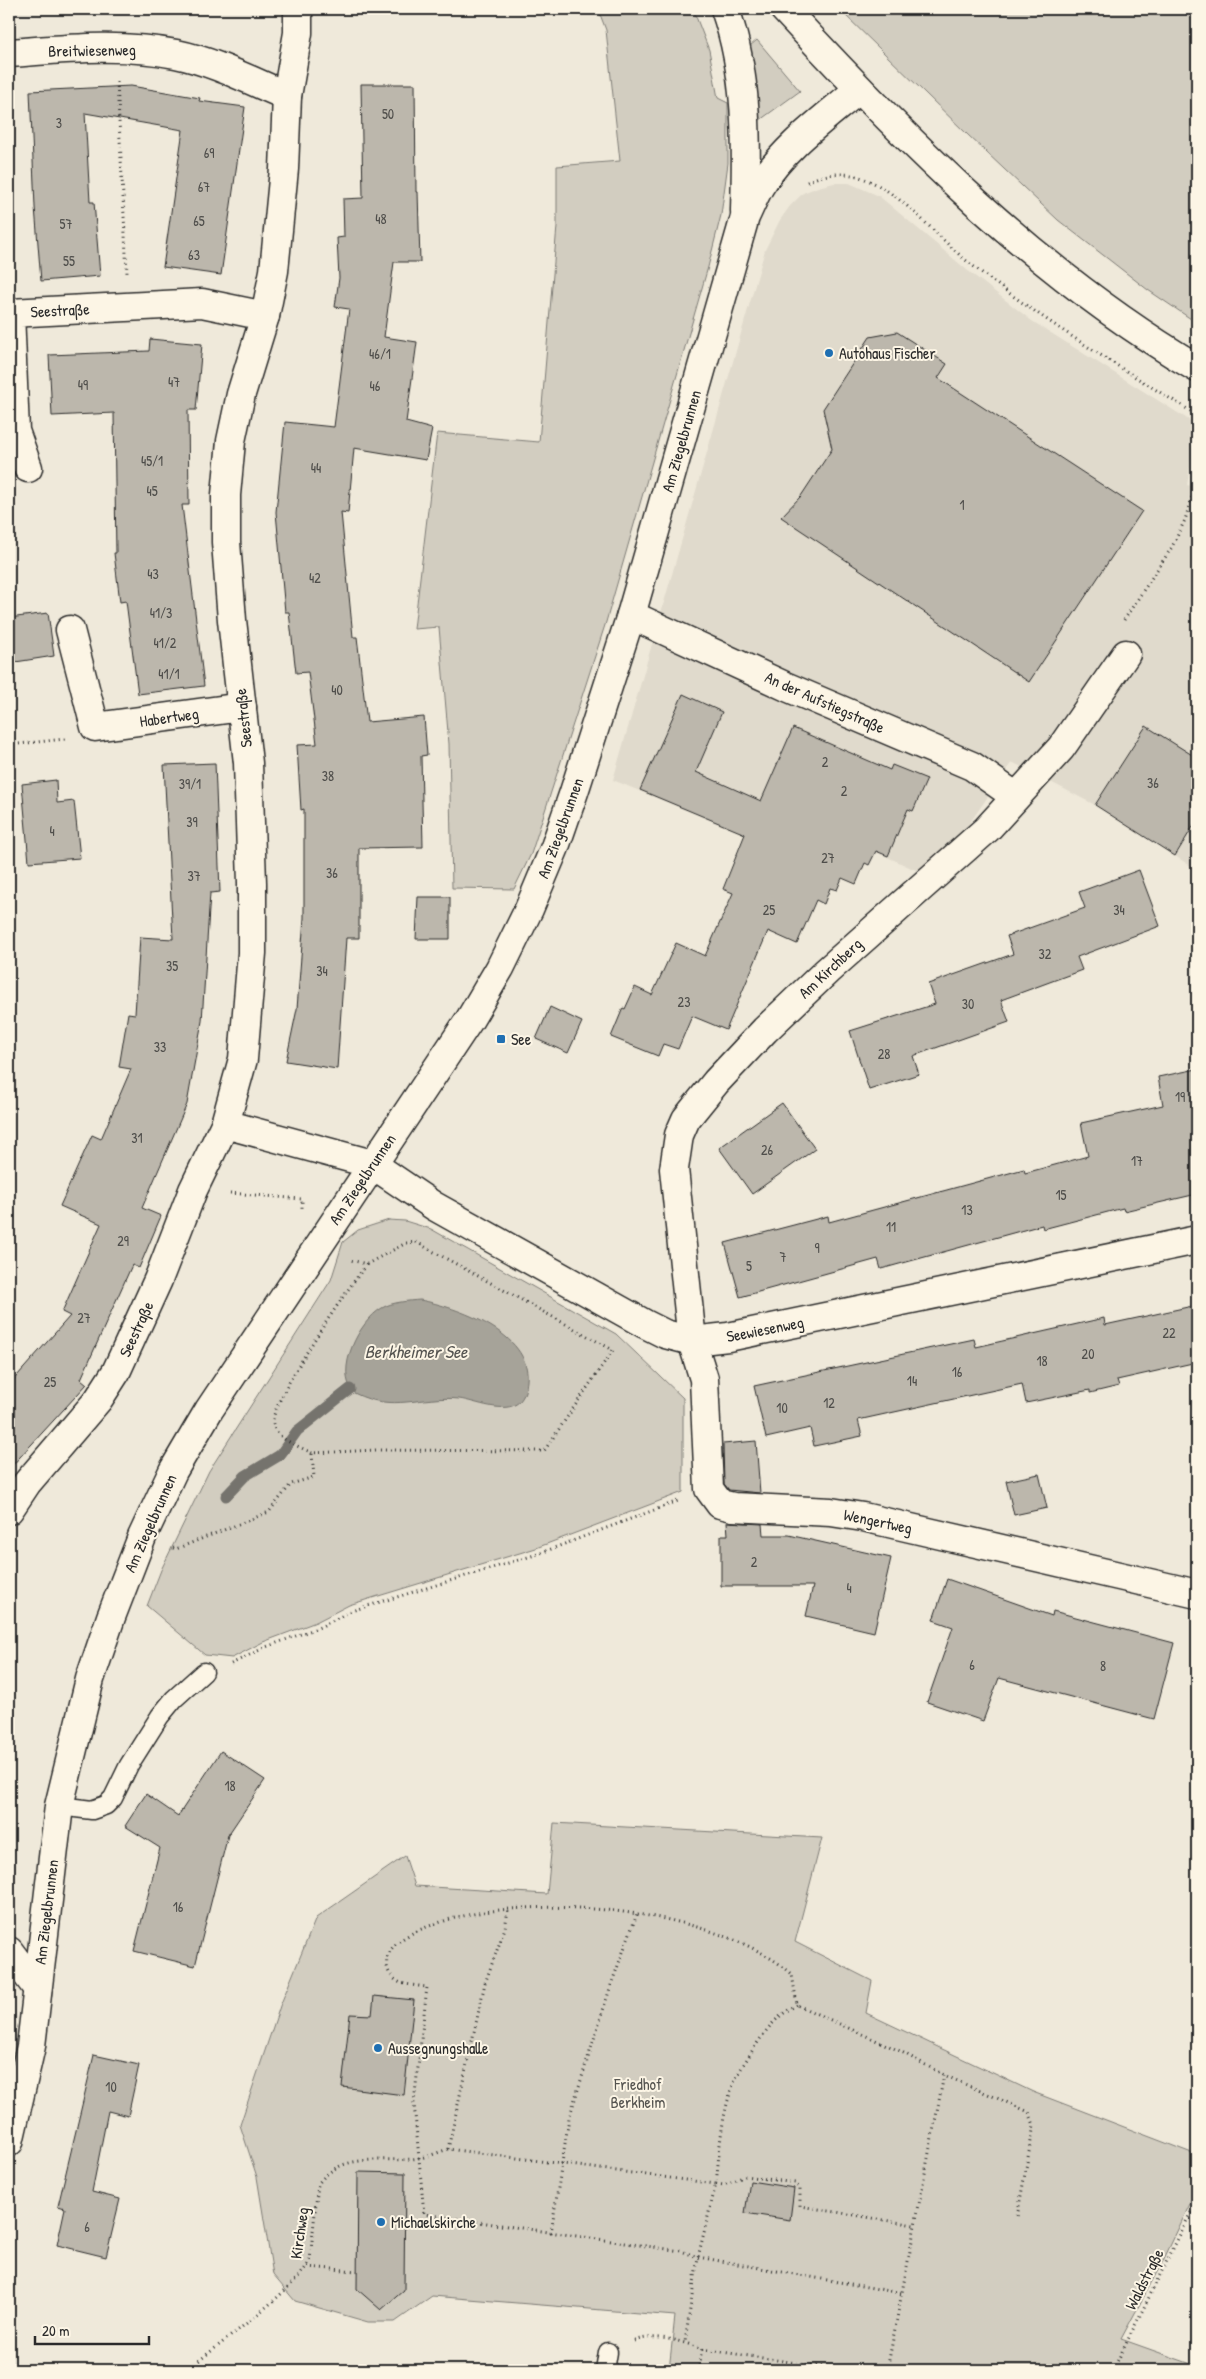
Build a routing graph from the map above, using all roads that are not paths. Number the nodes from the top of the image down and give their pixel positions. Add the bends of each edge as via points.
1 (298, 9) edge
2 (725, 9) edge
3 (784, 9) edge
4 (9, 53) edge
5 (859, 89) junction
6 (287, 96) junction
7 (745, 217) junction
8 (265, 316) junction
9 (1197, 368) edge
10 (28, 468) dead end
11 (632, 615) junction
12 (70, 630) dead end
13 (1126, 654) road end
14 (242, 707) junction
15 (1015, 796) junction
16 (225, 1124) junction
17 (372, 1164) junction
18 (1197, 1240) edge
19 (692, 1341) junction
20 (9, 1510) edge
21 (1197, 1594) edge
22 (204, 1672) road end
23 (59, 1806) junction
24 (9, 1951) edge
25 (37, 1988) junction
26 (9, 2142) edge
27 (608, 2352) road end
28 (605, 2370) edge

1 - 6 street, Seestraße via 298,33
2 - 7 street, Am Ziegelbrunnen via 744,92 747,139
3 - 5 street
4 - 6 street, Breitwiesenweg via 115,46 149,49 216,66
5 - 7 street, Am Ziegelbrunnen via 777,163 760,186
5 - 9 street via 1020,242 1095,301
6 - 8 street, Seestraße via 274,271
7 - 11 street, Am Ziegelbrunnen
8 - 10 street, Seestraße via 202,304 10,313 15,431
8 - 14 street, Seestraße via 240,394 226,495 226,542
11 - 15 street, An der Aufstiegstraße via 787,687 972,766
11 - 17 street, Am Ziegelbrunnen via 555,847 529,909 470,1019
12 - 14 street, Habertweg via 95,727
13 - 15 street, Am Kirchberg via 1061,748
14 - 16 street, Seestraße via 250,834 252,953 242,1059
15 - 19 street, Am Kirchberg via 978,838 765,1030 686,1119 678,1135 674,1168
16 - 17 street
16 - 20 street, Seestraße via 193,1190 158,1280 116,1372 98,1400 27,1483
17 - 19 street, Seewiesenweg via 434,1206 645,1324 665,1334
17 - 23 street, Am Ziegelbrunnen via 209,1410 174,1471 142,1538 111,1617 90,1679
18 - 19 street, Seewiesenweg via 747,1333
19 - 21 street, Wengertweg via 704,1380 709,1489 720,1504 864,1517
22 - 23 lane via 160,1716 106,1805 92,1810
23 - 25 street, Am Ziegelbrunnen
24 - 25 street
25 - 26 street, Am Ziegelbrunnen via 31,2046
27 - 28 lane

